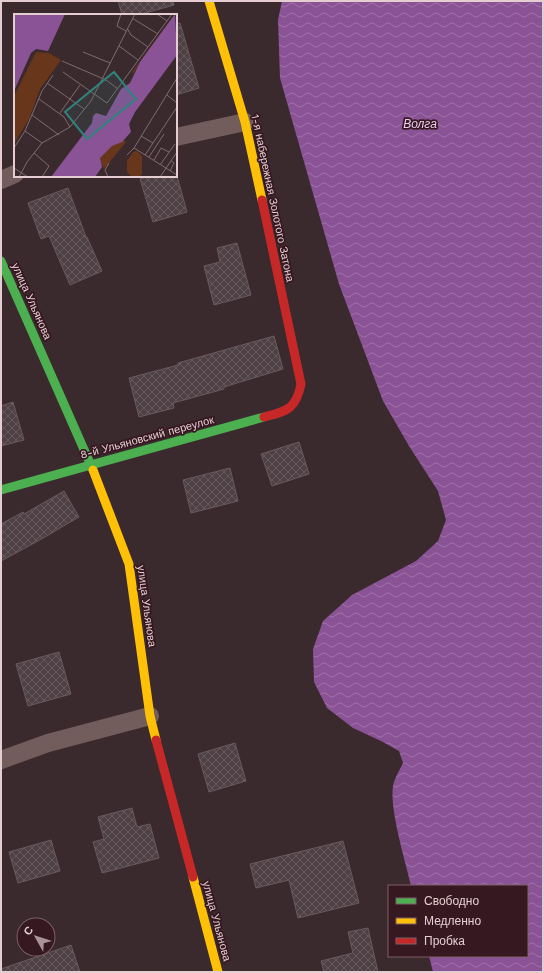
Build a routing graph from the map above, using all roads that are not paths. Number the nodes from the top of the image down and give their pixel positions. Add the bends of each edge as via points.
1 (209, 1) edge
2 (245, 122) junction
3 (177, 137) edge
4 (14, 174) edge
5 (1, 180) edge
6 (1, 261) edge
7 (296, 401) joint
8 (91, 465) junction
9 (1, 490) edge
10 (150, 716) junction
11 (1, 760) edge
12 (218, 972) edge

1 - 2 street, 1-я набережная Золотого Затона
2 - 3 street
2 - 7 street, 1-я набережная Золотого Затона via 301,384
4 - 5 street
6 - 8 street, улица Ульянова
7 - 8 street, 8-й Ульяновский переулок via 285,412
8 - 9 street, 8-й Ульяновский переулок
8 - 10 street, улица Ульянова via 129,564
10 - 11 street via 48,743
10 - 12 street, улица Ульянова

